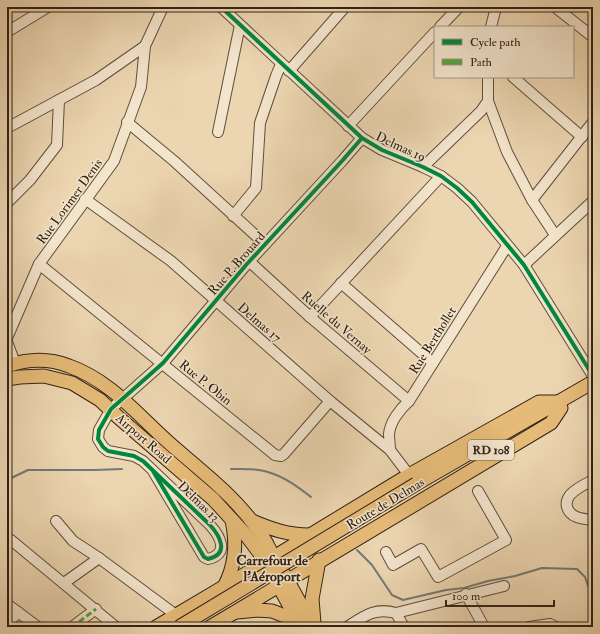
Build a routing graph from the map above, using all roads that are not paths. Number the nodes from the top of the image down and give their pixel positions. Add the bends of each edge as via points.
1 (48, 7) edge
2 (163, 7) edge
3 (345, 7) edge
4 (459, 7) edge
5 (496, 7) edge
6 (555, 7) edge
7 (225, 8) edge
8 (240, 25) junction
9 (441, 26) edge
10 (491, 26) edge
11 (7, 32) edge
12 (434, 33) edge
13 (593, 37) edge
14 (145, 46) junction
15 (281, 64) junction
16 (289, 71) junction
17 (488, 78) edge
18 (514, 78) edge
19 (60, 100) junction
20 (488, 101) junction
21 (127, 122) junction
22 (593, 122) edge
23 (348, 126) junction
24 (7, 128) edge
25 (218, 132) dead end
26 (582, 137) junction
27 (362, 138) junction
28 (423, 167) junction
29 (441, 176) junction
30 (85, 199) junction
31 (532, 200) junction
32 (7, 203) edge
33 (592, 207) edge
34 (233, 216) junction
35 (555, 235) junction
36 (265, 244) junction
37 (507, 246) junction
38 (250, 262) junction
39 (39, 264) junction
40 (524, 265) junction
41 (341, 283) junction
42 (216, 300) junction
43 (310, 317) junction
44 (7, 338) edge
45 (7, 342) edge
46 (163, 363) junction
47 (433, 363) junction
48 (11, 364) edge
49 (593, 376) edge
50 (7, 379) edge
51 (593, 382) edge
52 (593, 390) edge
53 (124, 399) junction
54 (330, 400) junction
55 (408, 401) junction
56 (559, 405) junction
57 (111, 409) junction
58 (390, 450) junction
59 (153, 471) junction
60 (593, 480) edge
61 (415, 483) junction
62 (478, 491) dead end
63 (429, 502) dead end
64 (401, 512) junction
65 (232, 520) junction
66 (593, 520) edge
67 (251, 521) junction
68 (56, 522) dead end
69 (310, 535) junction
70 (8, 539) edge
71 (386, 552) dead end
72 (270, 556) junction
73 (99, 558) junction
74 (319, 560) junction
75 (64, 583) junction
76 (282, 585) junction
77 (504, 586) dead end
78 (224, 587) junction
79 (466, 594) junction
80 (7, 604) edge
81 (96, 609) junction
82 (18, 612) junction
83 (233, 612) junction
84 (396, 613) junction
85 (178, 621) edge
86 (7, 624) edge
87 (304, 626) edge
88 (38, 627) edge
89 (72, 627) edge
90 (116, 627) edge
91 (156, 627) edge
92 (193, 627) edge
93 (210, 627) edge
94 (347, 627) edge
95 (404, 627) edge
96 (484, 627) edge
97 (529, 627) edge
98 (556, 627) edge

1 - 11 street
2 - 14 street, Rue Lorimer Denis
3 - 16 street
4 - 9 street
5 - 10 street
6 - 13 street
7 - 8 street, Delmas 19
8 - 15 street, Delmas 19
8 - 25 street
12 - 23 street
14 - 19 street via 96,80
14 - 21 street, Rue Lorimer Denis via 141,87
15 - 16 street, Delmas 19
15 - 34 street via 260,123 256,188
16 - 23 street, Delmas 19
17 - 20 street
18 - 26 street
19 - 24 street
19 - 32 street via 57,145 30,180
20 - 28 street via 478,115
20 - 31 street via 507,152
21 - 30 street, Rue Lorimer Denis via 114,161
21 - 34 street via 174,161
22 - 26 street
23 - 27 street, Delmas 19
26 - 31 street
27 - 28 street, Delmas 19 via 382,150
27 - 36 street, Rue P. Brouard
28 - 29 street, Delmas 19
29 - 37 street, Delmas 19 via 472,202
29 - 41 street
30 - 39 street, Rue Lorimer Denis
30 - 42 street, Delmas 17 via 171,260
31 - 35 street
33 - 35 street
34 - 36 street
35 - 40 street
36 - 38 street, Rue P. Brouard
37 - 40 street, Delmas 19
37 - 47 street, Rue Berthollet
38 - 42 street, Rue P. Brouard
38 - 43 street, Ruelle du Vernay
39 - 44 street, Rue Lorimer Denis
39 - 46 street, Rue P. Obin
40 - 49 street, Delmas 19
41 - 43 street
41 - 47 street
42 - 46 street, Rue P. Brouard
42 - 54 street, Delmas 17
43 - 55 street, Ruelle du Vernay
45 - 48 street
46 - 53 street, Rue P. Brouard
46 - 54 street, Rue P. Obin via 278,456 284,454
47 - 55 street, Rue Berthollet
48 - 53 main road, Airport Road via 49,360 69,365 90,375
50 - 57 main road, Airport Road via 44,376 72,383 93,394
51 - 56 main road, Route de Delmas / RD 108
52 - 56 main road, Route de Delmas / RD 108
53 - 57 street, Rue P. Brouard
53 - 67 main road, Airport Road via 167,441 214,481
54 - 58 street, Delmas 17
55 - 58 street, Rue Berthollet via 394,420 389,433
56 - 61 main road, Route de Delmas / RD 108
56 - 61 main road via 539,402
56 - 64 main road via 551,423
57 - 59 street, Delmas 13 via 99,430 98,440 108,451 134,456
57 - 65 main road, Airport Road via 213,499
58 - 61 street, Delmas 17
59 - 59 street, Delmas 13 via 204,557 215,557 222,546 214,529
60 - 66 street via 570,494 567,499 571,514 578,518
61 - 69 main road
61 - 85 main road, Route de Delmas / RD 108, bridge
61 - 92 main road, Route de Delmas / RD 108
62 - 71 street via 506,540 438,577 421,549 393,565
63 - 64 street via 428,500 405,515
64 - 74 main road
65 - 72 main road, Airport Road
65 - 78 main road via 235,534 234,562
67 - 69 main road via 281,532
67 - 72 main road, Airport Road via 262,535
68 - 73 street via 73,541
69 - 72 main road
70 - 75 street
72 - 76 main road
72 - 78 main road
73 - 75 street
73 - 85 street
74 - 76 main road
74 - 87 main road
75 - 81 street
76 - 83 main road
76 - 87 main road
77 - 79 street
78 - 85 main road
79 - 84 street
79 - 96 street
80 - 82 street
81 - 89 street
81 - 90 street
82 - 86 street
82 - 88 street
83 - 87 main road via 272,611
83 - 93 main road
84 - 94 street via 381,610
84 - 95 street
85 - 91 main road
97 - 98 street via 550,624

